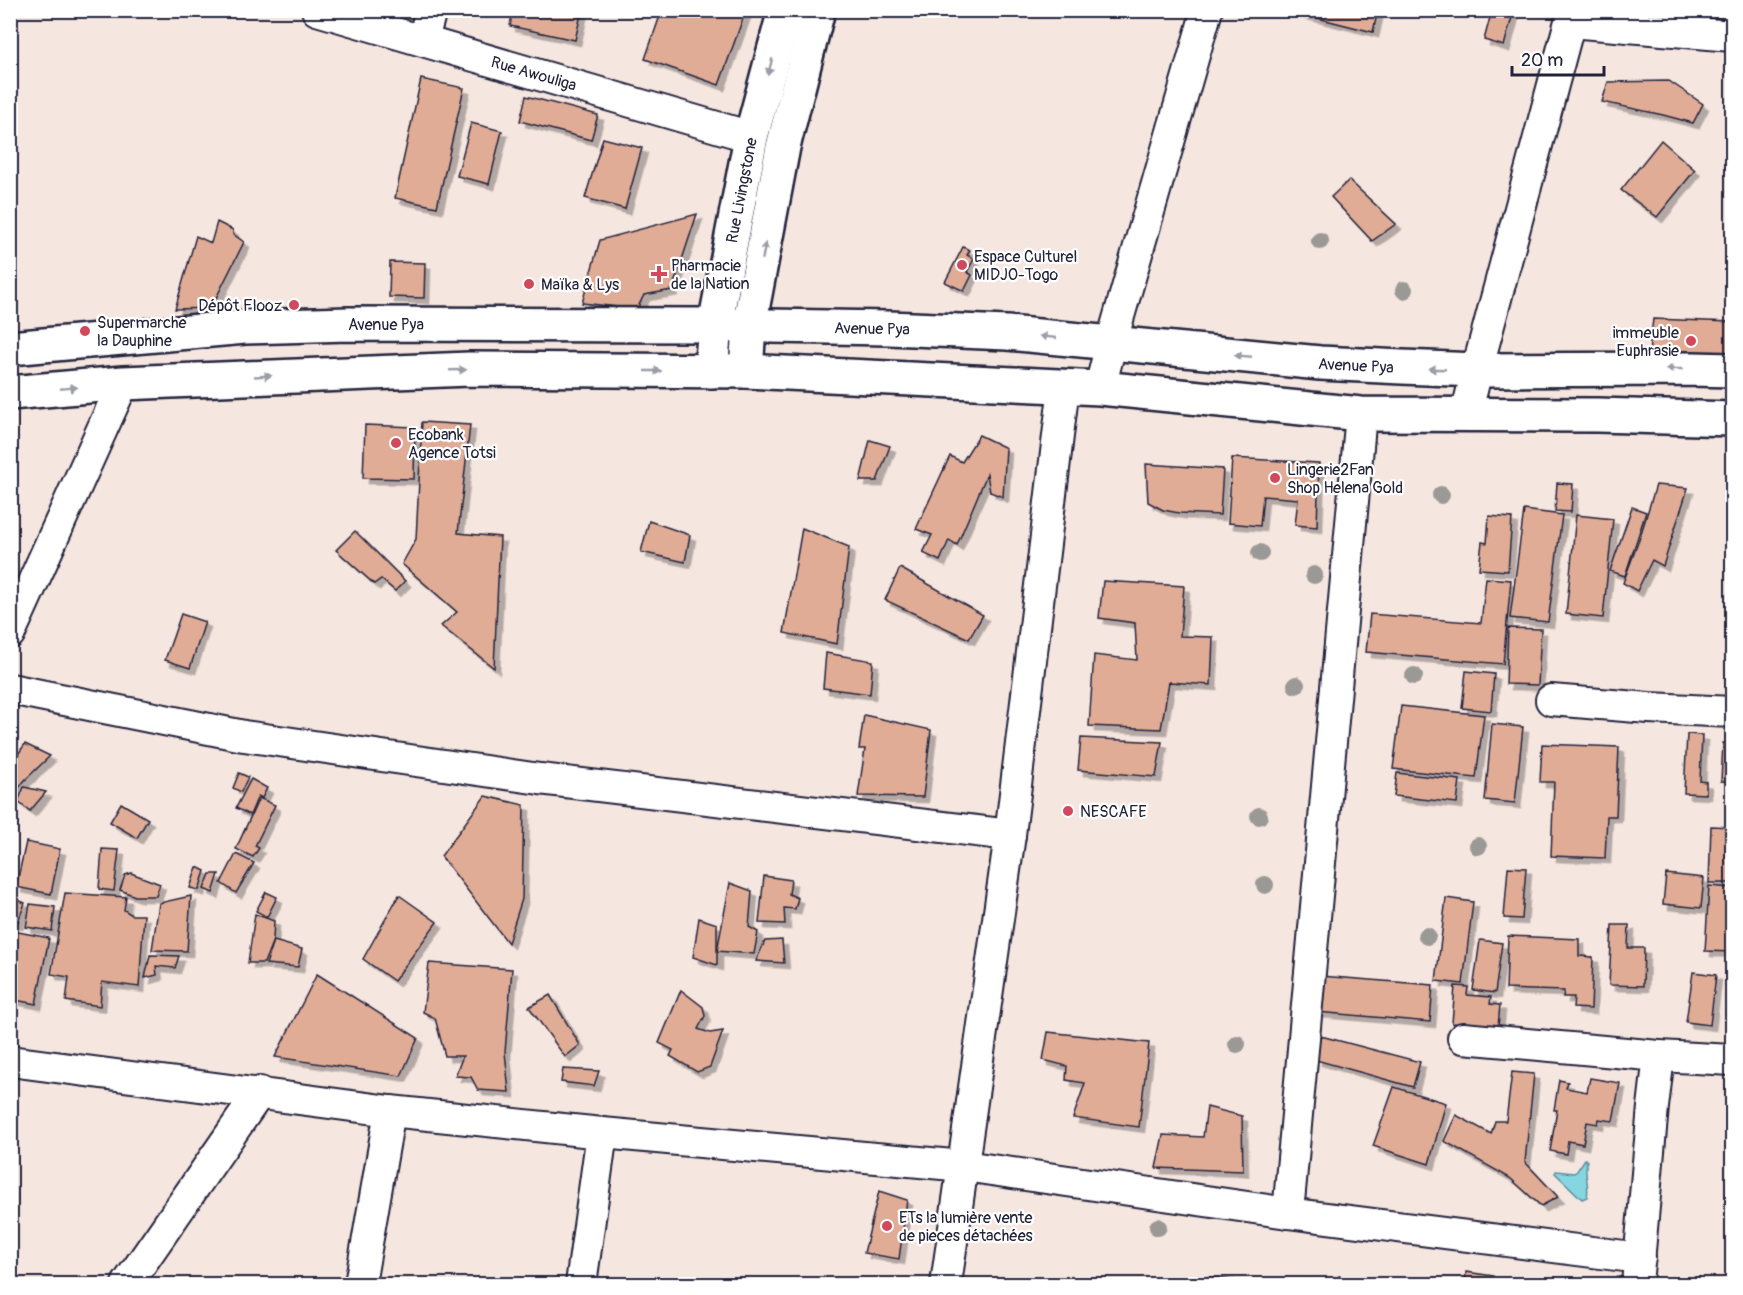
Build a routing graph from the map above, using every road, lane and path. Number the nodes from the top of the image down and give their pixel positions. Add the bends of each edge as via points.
1 (317, 10) edge
2 (431, 10) edge
3 (784, 10) edge
4 (818, 10) edge
5 (1207, 10) edge
6 (1571, 16) edge
7 (1732, 36) edge
8 (423, 40) junction
9 (751, 137) junction
10 (783, 147) junction
11 (715, 326) junction
12 (749, 326) junction
13 (1111, 344) junction
14 (10, 348) edge
15 (1476, 370) junction
16 (1732, 370) edge
17 (711, 371) junction
18 (746, 371) junction
19 (123, 383) junction
20 (1064, 386) junction
21 (1100, 388) junction
22 (10, 393) edge
23 (1361, 414) junction
24 (1466, 415) junction
25 (1732, 419) edge
26 (10, 633) edge
27 (10, 689) edge
28 (1551, 700) dead end
29 (1732, 712) edge
30 (1010, 835) junction
31 (1463, 1038) dead end
32 (1659, 1056) junction
33 (1732, 1060) edge
34 (10, 1061) edge
35 (261, 1092) junction
36 (390, 1111) junction
37 (602, 1133) junction
38 (964, 1166) junction
39 (1288, 1213) junction
40 (1638, 1271) edge
41 (127, 1284) edge
42 (360, 1284) edge
43 (581, 1284) edge
44 (946, 1284) edge

1 - 8 street, Rue Awouliga
2 - 8 street
3 -> 9 main road, Rue Livingstone
4 - 10 main road, Rue Livingstone
5 - 13 street
6 - 7 street
6 - 15 street
8 - 9 street, Rue Awouliga
9 - 10 main road
9 - 11 main road, Rue Livingstone
12 -> 10 main road, Rue Livingstone
11 - 12 main road, Avenue Pya
11 - 14 main road, Avenue Pya via 245,327
11 - 17 main road, Rue Livingstone
13 -> 12 main road, Avenue Pya via 1007,333
12 - 18 main road, Rue Livingstone
15 -> 13 main road, Avenue Pya via 1320,363
13 - 21 street
16 -> 15 main road, Avenue Pya
15 - 24 street
17 - 18 main road
19 -> 17 main road via 469,369
18 - 20 main road
22 -> 19 main road
19 - 26 street
20 - 21 main road
20 - 30 street
21 - 23 main road
23 - 24 main road
23 - 39 street
24 - 25 main road
27 - 30 street via 267,740 540,779
28 - 29 street
30 - 38 street
31 - 32 street
32 - 33 street
32 - 40 street
34 - 35 street
35 - 36 street
35 - 41 street
36 - 37 street
36 - 42 street
37 - 38 street
37 - 43 street
38 - 39 street
38 - 44 street
39 - 40 street

